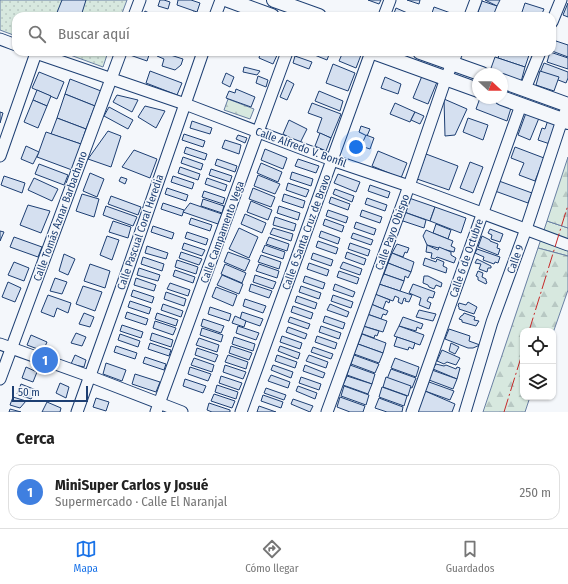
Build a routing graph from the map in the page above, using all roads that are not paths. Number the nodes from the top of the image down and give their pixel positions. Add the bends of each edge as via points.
1 (140, 0) edge
2 (221, 0) edge
3 (228, 0) edge
4 (274, 0) edge
5 (390, 0) edge
6 (476, 0) edge
7 (561, 0) edge
8 (303, 9) edge
9 (136, 12) edge
10 (216, 12) edge
11 (261, 12) edge
12 (386, 12) edge
13 (472, 12) edge
14 (556, 12) edge
15 (0, 39) edge
16 (12, 44) edge
17 (34, 56) edge
18 (44, 56) edge
19 (119, 56) edge
20 (202, 56) edge
21 (286, 56) edge
22 (371, 56) edge
23 (383, 56) edge
24 (443, 56) edge
25 (538, 56) edge
26 (454, 58) edge
27 (472, 68) edge
28 (111, 78) junction
29 (446, 78) junction
30 (508, 83) edge
31 (472, 88) edge
32 (525, 89) junction
33 (508, 100) edge
34 (185, 104) junction
35 (521, 105) junction
36 (568, 106) edge
37 (565, 121) edge
38 (259, 132) junction
39 (0, 156) edge
40 (332, 160) junction
41 (409, 186) junction
42 (482, 213) junction
43 (526, 229) junction
44 (568, 245) edge
45 (0, 344) edge
46 (12, 348) junction
47 (89, 376) junction
48 (0, 379) edge
49 (157, 408) edge
50 (76, 412) edge
51 (182, 412) edge
52 (241, 412) edge
53 (327, 412) edge
54 (412, 412) edge
55 (465, 412) edge

1 - 9 street
2 - 10 street
3 - 11 main road
4 - 8 main road
5 - 12 street
6 - 13 street
7 - 14 street
15 - 16 street
17 - 39 street
18 - 28 street, Calle Alfredo V. Bonfil
19 - 28 street, Calle Tomás Aznar Barbachano
20 - 34 street, Calle Pascual Coral Heredia
21 - 38 street, Calle Campamento Vega
22 - 40 street, Calle 6 Santa Cruz de Bravo
23 - 29 main road
24 - 26 main road
25 - 32 street
26 - 27 main road
26 - 29 street, Calle Payo Obispo
28 - 34 street, Calle Alfredo V. Bonfil
28 - 46 street, Calle Tomás Aznar Barbachano
29 - 31 main road
29 - 41 street, Calle Payo Obispo
30 - 32 main road
32 - 36 main road
33 - 35 main road
34 - 38 street, Calle Alfredo V. Bonfil
34 - 47 street, Calle Pascual Coral Heredia
35 - 37 main road
35 - 42 street, Calle 6 de Octubre
36 - 37 street, Calle 9
37 - 43 street, Calle 9
38 - 40 street, Calle Alfredo V. Bonfil
38 - 49 street, Calle Campamento Vega
40 - 41 street, Calle Alfredo V. Bonfil
40 - 52 street, Calle 6 Santa Cruz de Bravo
41 - 42 street, Calle Alfredo V. Bonfil
41 - 53 street, Calle Payo Obispo
42 - 43 street, Calle Alfredo V. Bonfil
42 - 54 street, Calle 6 de Octubre
43 - 44 street, Calle Alfredo V. Bonfil
43 - 55 street, Calle 9 via 492,322
45 - 46 street
46 - 47 street
46 - 48 street, Calle Tomás Aznar Barbachano
47 - 49 street
47 - 50 street, Calle Pascual Coral Heredia
49 - 51 street

